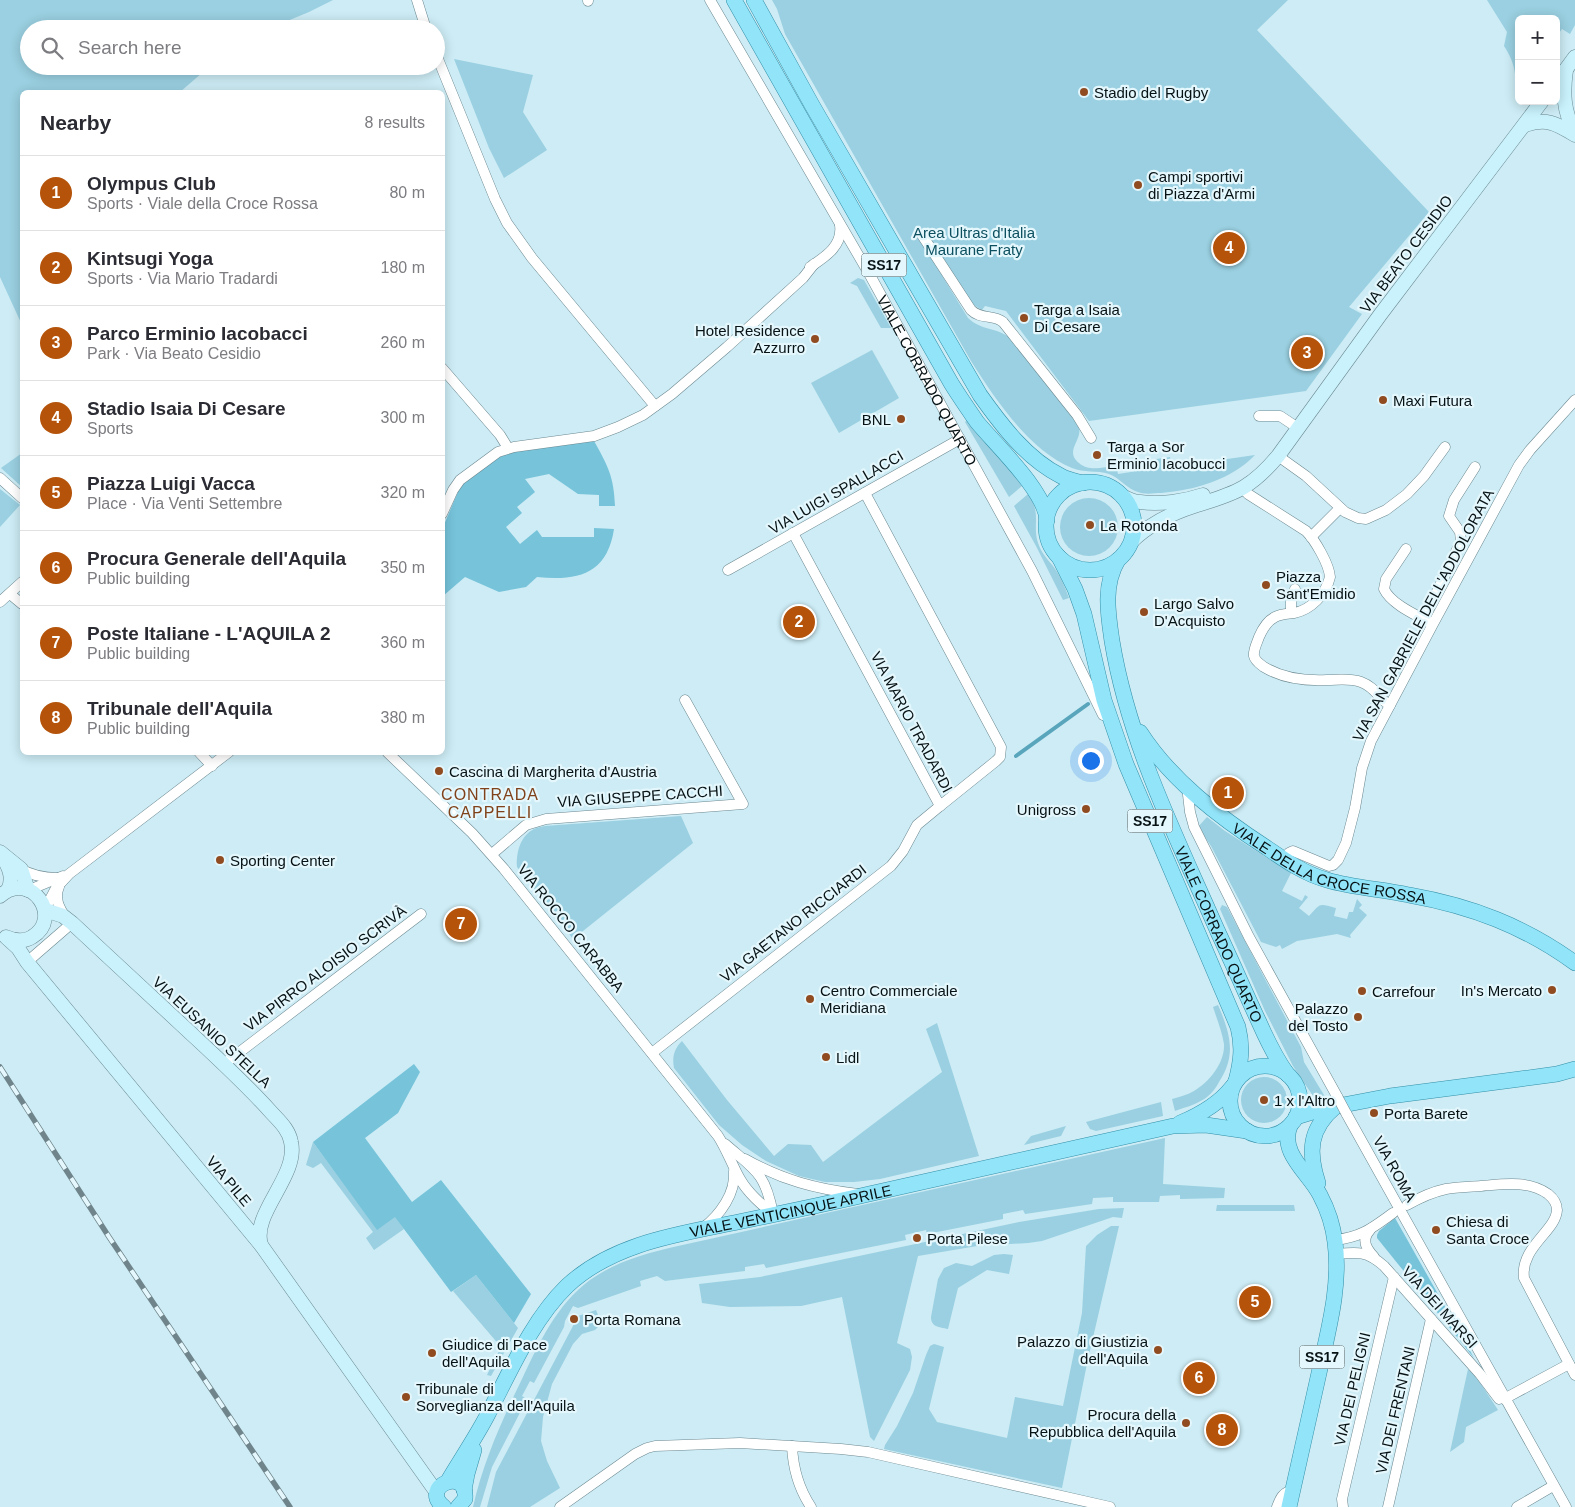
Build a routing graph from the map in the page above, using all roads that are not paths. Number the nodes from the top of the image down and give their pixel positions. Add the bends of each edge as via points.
1 (417, 0) edge
2 (710, 0) edge
3 (734, 0) edge
4 (754, 0) edge
5 (423, 20) edge
6 (1575, 57) edge
7 (1566, 70) junction
8 (445, 75) edge
9 (1560, 78) edge
10 (1539, 105) edge
11 (1525, 125) junction
12 (1575, 133) edge
13 (840, 224) junction
14 (922, 235) dead end
15 (831, 253) junction
16 (859, 257) junction
17 (445, 371) edge
18 (1575, 400) edge
19 (655, 406) junction
20 (1259, 416) dead end
21 (1298, 428) junction
22 (1091, 438) dead end
23 (960, 439) junction
24 (1445, 447) dead end
25 (508, 448) junction
26 (1278, 456) junction
27 (1475, 467) dead end
28 (0, 478) edge
29 (1083, 483) junction
30 (1243, 488) junction
31 (865, 493) junction
32 (20, 496) edge
33 (1122, 496) junction
34 (445, 507) edge
35 (1340, 508) junction
36 (1047, 520) junction
37 (793, 533) junction
38 (1311, 537) junction
39 (1130, 542) junction
40 (1406, 549) dead end
41 (1059, 558) junction
42 (1118, 560) junction
43 (728, 570) dead end
44 (20, 584) edge
45 (1282, 591) dead end
46 (10, 594) junction
47 (0, 602) edge
48 (20, 602) edge
49 (1291, 613) junction
50 (1428, 622) junction
51 (685, 700) dead end
52 (1126, 703) junction
53 (1390, 705) junction
54 (1117, 740) junction
55 (202, 755) edge
56 (226, 755) edge
57 (390, 755) edge
58 (212, 766) junction
59 (1187, 786) junction
60 (940, 806) junction
61 (0, 853) edge
62 (492, 854) junction
63 (1284, 859) junction
64 (19, 868) junction
65 (62, 879) junction
66 (29, 890) junction
67 (2, 894) edge
68 (45, 909) junction
69 (421, 914) dead end
70 (69, 920) junction
71 (4, 935) edge
72 (27, 962) junction
73 (1575, 964) edge
74 (652, 1053) junction
75 (224, 1064) junction
76 (1575, 1068) edge
77 (1288, 1075) junction
78 (1234, 1083) junction
79 (1340, 1106) junction
80 (1293, 1121) junction
81 (1173, 1126) junction
82 (1252, 1133) junction
83 (718, 1136) junction
84 (745, 1160) junction
85 (733, 1165) junction
86 (1303, 1170) junction
87 (868, 1195) junction
88 (1324, 1203) junction
89 (1406, 1205) dead end
90 (268, 1209) junction
91 (235, 1213) junction
92 (1393, 1213) dead end
93 (773, 1214) junction
94 (702, 1229) junction
95 (1370, 1230) junction
96 (261, 1245) junction
97 (1336, 1247) junction
98 (1376, 1260) junction
99 (1394, 1277) junction
100 (1430, 1319) junction
101 (1569, 1364) junction
102 (1575, 1375) edge
103 (1506, 1401) junction
104 (487, 1416) junction
105 (792, 1446) junction
106 (412, 1456) junction
107 (448, 1481) junction
108 (1553, 1486) junction
109 (464, 1490) junction
110 (1293, 1491) junction
111 (441, 1503) edge
112 (459, 1506) edge
113 (1104, 1506) edge
114 (560, 1507) edge
115 (811, 1507) edge
116 (1277, 1507) edge
117 (1289, 1507) edge
118 (1343, 1507) edge
119 (1388, 1507) edge
120 (1517, 1507) edge
121 (1566, 1507) edge

1 - 5 street
2 - 13 street, VIALE CORRADO QUARTO
3 - 36 main road, VIALE CORRADO QUARTO / SS17 via 951,383 976,420 1028,483 1043,506
4 - 29 main road, SS17 via 980,395 1035,458 1050,470
6 - 7 street
7 - 9 street
7 - 12 street via 1564,98
8 - 19 street via 507,223 524,248
10 - 11 street, VIA BEATO CESIDIO
11 - 12 street via 1547,121
11 - 21 street, VIA BEATO CESIDIO
13 - 15 street via 839,238
13 - 16 street, VIALE CORRADO QUARTO
14 - 22 street via 970,310 978,316 1003,322 1077,415
15 - 16 street via 846,251
15 - 19 street via 814,264 803,278 727,347
16 - 23 street, VIALE CORRADO QUARTO
17 - 25 street
18 - 50 street, VIA SAN GABRIELE DELL'ADDOLORATA via 1519,465
19 - 25 street via 594,436
20 - 21 street via 1280,416
21 - 26 street, VIA BEATO CESIDIO
21 - 33 street, VIA BEATO CESIDIO via 1254,470 1222,488 1197,497 1159,502 1138,502
23 - 31 street, VIA LUIGI SPALLACCI
23 - 54 street, VIALE CORRADO QUARTO via 1032,571
24 - 35 street via 1416,485 1386,510 1363,519
25 - 34 street via 460,480
26 - 30 street, VIA BEATO CESIDIO via 1260,476
26 - 35 street via 1306,476
27 - 50 street via 1451,505 1449,516 1460,532 1461,541
28 - 32 street
29 - 33 main road, SS17 via 1102,484
29 - 36 main road via 1059,495 1050,507
30 - 38 street
30 - 39 street, VIA BEATO CESIDIO via 1167,516
31 - 37 street, VIA LUIGI SPALLACCI
31 - 60 street, VIA MARIO TRADARDI via 1001,747 996,762
33 - 39 main road, SS17 via 1133,517 1134,531
35 - 38 street
36 - 41 main road, SS17 via 1048,538
37 - 43 street, VIA LUIGI SPALLACCI
37 - 60 street, VIA MARIO TRADARDI
38 - 49 street via 1324,559 1329,582 1314,603
39 - 42 main road, SS17
40 - 50 street via 1384,582 1384,589 1392,600
41 - 42 main road via 1072,566 1091,570
41 - 54 main road, VIALE CORRADO QUARTO / SS17 via 1084,614
42 - 52 main road, VIALE CORRADO QUARTO / SS17 via 1110,578 1108,603
44 - 46 street
45 - 49 street via 1294,592
46 - 47 street
46 - 48 street
49 - 53 street via 1278,615 1269,621 1256,644 1254,657 1258,662 1290,677 1361,682 1374,689
50 - 53 street, VIA SAN GABRIELE DELL'ADDOLORATA
51 - 62 street, VIA GIUSEPPE CACCHI via 743,804 546,819 526,825
52 - 59 main road, VIALE DELLA CROCE ROSSA via 1154,752
52 - 77 main road, VIALE CORRADO QUARTO / SS17 via 1166,814 1250,1002
53 - 63 street, VIA SAN GABRIELE DELL'ADDOLORATA via 1366,756 1346,843 1338,860 1328,866 1293,851
54 - 78 main road, VIALE CORRADO QUARTO / SS17 via 1238,1027 1242,1050
55 - 58 street
56 - 58 street
57 - 62 street, VIA ROCCO CARABBA
58 - 65 street
59 - 63 main road, VIALE DELLA CROCE ROSSA via 1226,820
59 - 79 street, VIA ROMA via 1194,827
60 - 74 street, VIA GAETANO RICCIARDI via 917,825 891,866
61 - 64 street
61 - 67 street via 11,876 11,882
62 - 74 street, VIA ROCCO CARABBA
63 - 73 main road, VIALE DELLA CROCE ROSSA via 1330,881 1430,899 1492,917 1538,938
64 - 65 street via 38,876
64 - 66 street
65 - 66 street
65 - 68 street
65 - 70 street via 56,897 60,910
66 - 67 street via 21,888
66 - 68 street
68 - 70 street, VIA EUSANIO STELLA
68 - 71 street via 43,925 35,935 17,940
69 - 75 street, VIA PIRRO ALOISIO SCRIVÀ
70 - 72 street
70 - 75 street, VIA EUSANIO STELLA
71 - 72 street, VIA PILE
72 - 91 street, VIA PILE
74 - 83 street, VIA ROCCO CARABBA
75 - 90 street, VIA EUSANIO STELLA via 282,1124 291,1141 290,1162
76 - 79 main road via 1549,1075 1397,1095
77 - 78 main road via 1272,1067 1260,1066 1249,1070
77 - 80 main road via 1297,1087 1299,1097
78 - 81 main road, VIALE VENTICINQUE APRILE via 1212,1106
78 - 82 main road via 1230,1108 1238,1124
79 - 80 main road via 1314,1111
79 - 88 main road via 1320,1124 1311,1145 1313,1167
79 - 103 street, VIA ROMA
80 - 82 main road via 1277,1134
80 - 86 main road, SS17 via 1287,1138 1288,1146
81 - 82 main road, VIALE VENTICINQUE APRILE via 1215,1125
81 - 87 main road, VIALE VENTICINQUE APRILE
82 - 86 main road, SS17 via 1273,1145
83 - 84 street, VIA ROCCO CARABBA
83 - 85 street, VIA ROCCO CARABBA
84 - 87 street, VIA ROCCO CARABBA via 798,1183
84 - 93 street, VIA ROCCO CARABBA via 766,1185
85 - 93 street, VIA ROCCO CARABBA via 748,1191
85 - 94 street, VIA ROCCO CARABBA via 730,1195 716,1216
86 - 88 main road, SS17
87 - 93 main road, VIALE VENTICINQUE APRILE
88 - 97 main road, SS17
89 - 101 street via 1447,1189 1505,1184 1528,1185 1551,1197 1556,1213 1529,1253 1523,1274
90 - 91 street via 253,1221
90 - 96 street, VIA EUSANIO STELLA via 260,1230
91 - 96 street, VIA PILE
92 - 95 street
93 - 94 main road, VIALE VENTICINQUE APRILE
94 - 104 main road, VIALE VENTICINQUE APRILE via 624,1251 599,1262 576,1278 544,1314
95 - 97 street
95 - 98 street via 1364,1242
96 - 106 street, VIA PILE
97 - 98 street, VIA DEI MARSI via 1366,1254
97 - 110 main road, SS17 via 1334,1303
98 - 99 street, VIA DEI MARSI
99 - 100 street, VIA DEI MARSI
99 - 118 street, VIA DEI PELIGNI via 1342,1499
100 - 103 street, VIA DEI MARSI via 1501,1402
100 - 119 street, VIA DEI FRENTANI
101 - 102 street
101 - 103 street
103 - 108 street, VIA ROMA
104 - 107 main road, VIALE VENTICINQUE APRILE
104 - 109 main road, VIALE VENTICINQUE APRILE via 471,1459
105 - 113 street via 868,1452
105 - 114 street via 740,1443 651,1446
105 - 115 street via 796,1476
106 - 107 street, VIA PILE
106 - 111 street, VIA PILE
107 - 109 main road via 456,1482
107 - 111 main road, VIALE VENTICINQUE APRILE via 440,1486
108 - 120 street
108 - 121 street, VIA ROMA
109 - 112 main road, VIALE VENTICINQUE APRILE via 465,1499
110 - 116 street via 1282,1496
110 - 117 main road, SS17

